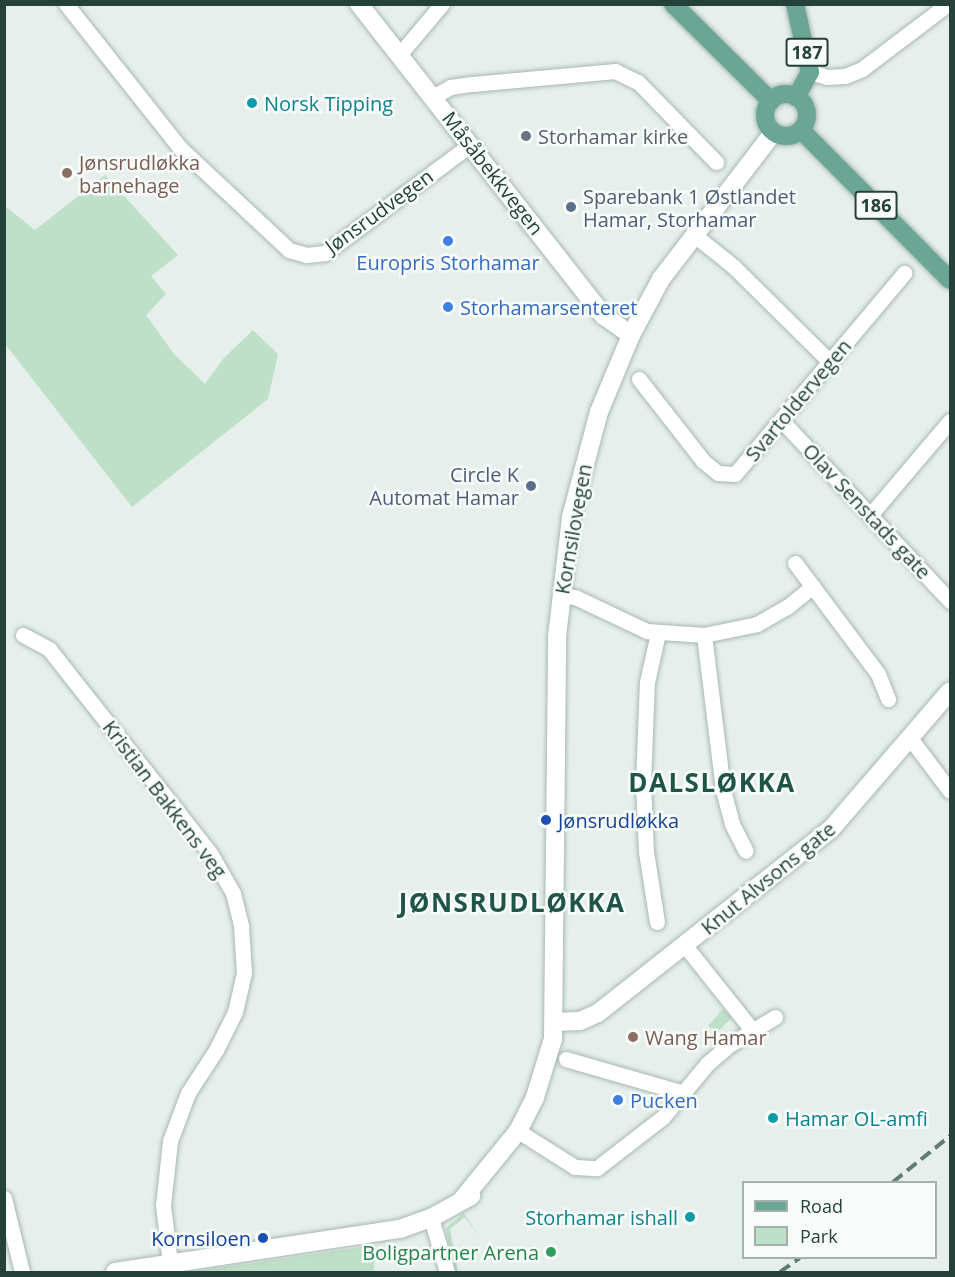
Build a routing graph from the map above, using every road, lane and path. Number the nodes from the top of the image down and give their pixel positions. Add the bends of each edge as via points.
1 (66, 4) edge
2 (442, 4) edge
3 (673, 4) edge
4 (795, 4) edge
5 (948, 4) edge
6 (367, 8) edge
7 (399, 55) junction
8 (810, 72) junction
9 (433, 97) junction
10 (796, 97) junction
11 (771, 101) junction
12 (801, 130) junction
13 (774, 132) junction
14 (470, 145) junction
15 (716, 162) dead end
16 (693, 234) junction
17 (904, 273) dead end
18 (951, 280) edge
19 (631, 335) junction
20 (829, 361) junction
21 (639, 379) dead end
22 (951, 421) edge
23 (783, 422) junction
24 (871, 514) junction
25 (795, 563) dead end
26 (813, 586) junction
27 (560, 595) junction
28 (951, 601) edge
29 (658, 633) junction
30 (23, 635) dead end
31 (704, 635) junction
32 (951, 691) edge
33 (888, 699) dead end
34 (910, 738) junction
35 (951, 791) edge
36 (746, 851) dead end
37 (657, 922) dead end
38 (690, 952) dead end
39 (775, 1017) dead end
40 (559, 1022) junction
41 (752, 1030) junction
42 (566, 1059) dead end
43 (684, 1093) junction
44 (522, 1134) junction
45 (4, 1198) edge
46 (431, 1218) junction
47 (170, 1268) edge
48 (22, 1272) edge
49 (115, 1272) edge
50 (447, 1272) edge

1 - 14 street, Jønsrudvegen via 180,148 289,250 306,255 325,253
2 - 7 street
3 - 11 main road
4 - 8 main road, 187
5 - 8 street via 862,69 836,77
6 - 7 main road, Måsåbekkvegen
7 - 9 main road, Måsåbekkvegen
8 - 10 main road, 187
9 - 14 main road, Måsåbekkvegen
9 - 15 street via 450,87 615,71 638,82
10 - 11 main road via 786,94
10 - 12 main road via 807,111
11 - 13 main road via 766,119
12 - 13 main road via 790,136
12 - 18 main road, 186
13 - 16 main road, Kornsilovegen
14 - 19 main road, Måsåbekkvegen via 604,316
16 - 19 main road, Kornsilovegen via 661,279
16 - 20 street via 734,267
17 - 20 street, Svartoldervegen
19 - 27 main road, Kornsilovegen via 599,412 581,477
20 - 23 street, Svartoldervegen
21 - 23 street, Svartoldervegen via 678,433 703,460 727,475 735,474
22 - 24 street
23 - 24 street, Olav Senstads gate
24 - 28 street, Olav Senstads gate
25 - 26 street
26 - 31 street via 757,624
26 - 33 street via 878,674
27 - 29 street via 574,597
27 - 40 main road, Kornsilovegen via 556,980
29 - 31 street
29 - 37 street via 647,682 643,780 646,852
30 - 47 street, Kristian Bakkens veg via 49,649 210,853 233,893 242,926 244,973 235,1012 184,1099 170,1141 163,1205
31 - 36 street via 723,790 732,824
32 - 34 main road, Knut Alvsons gate
34 - 35 street
34 - 40 main road, Knut Alvsons gate via 831,829 606,1008 586,1019
38 - 41 street
39 - 41 street
40 - 44 main road, Kornsilovegen via 560,1058
41 - 43 street via 707,1064
42 - 43 street
43 - 44 street via 663,1118 597,1168 575,1167
44 - 46 main road, Kornsilovegen via 495,1178 480,1192
45 - 48 street
46 - 47 main road, Kornsilovegen via 378,1234
46 - 50 street
47 - 49 main road, Kornsilovegen

